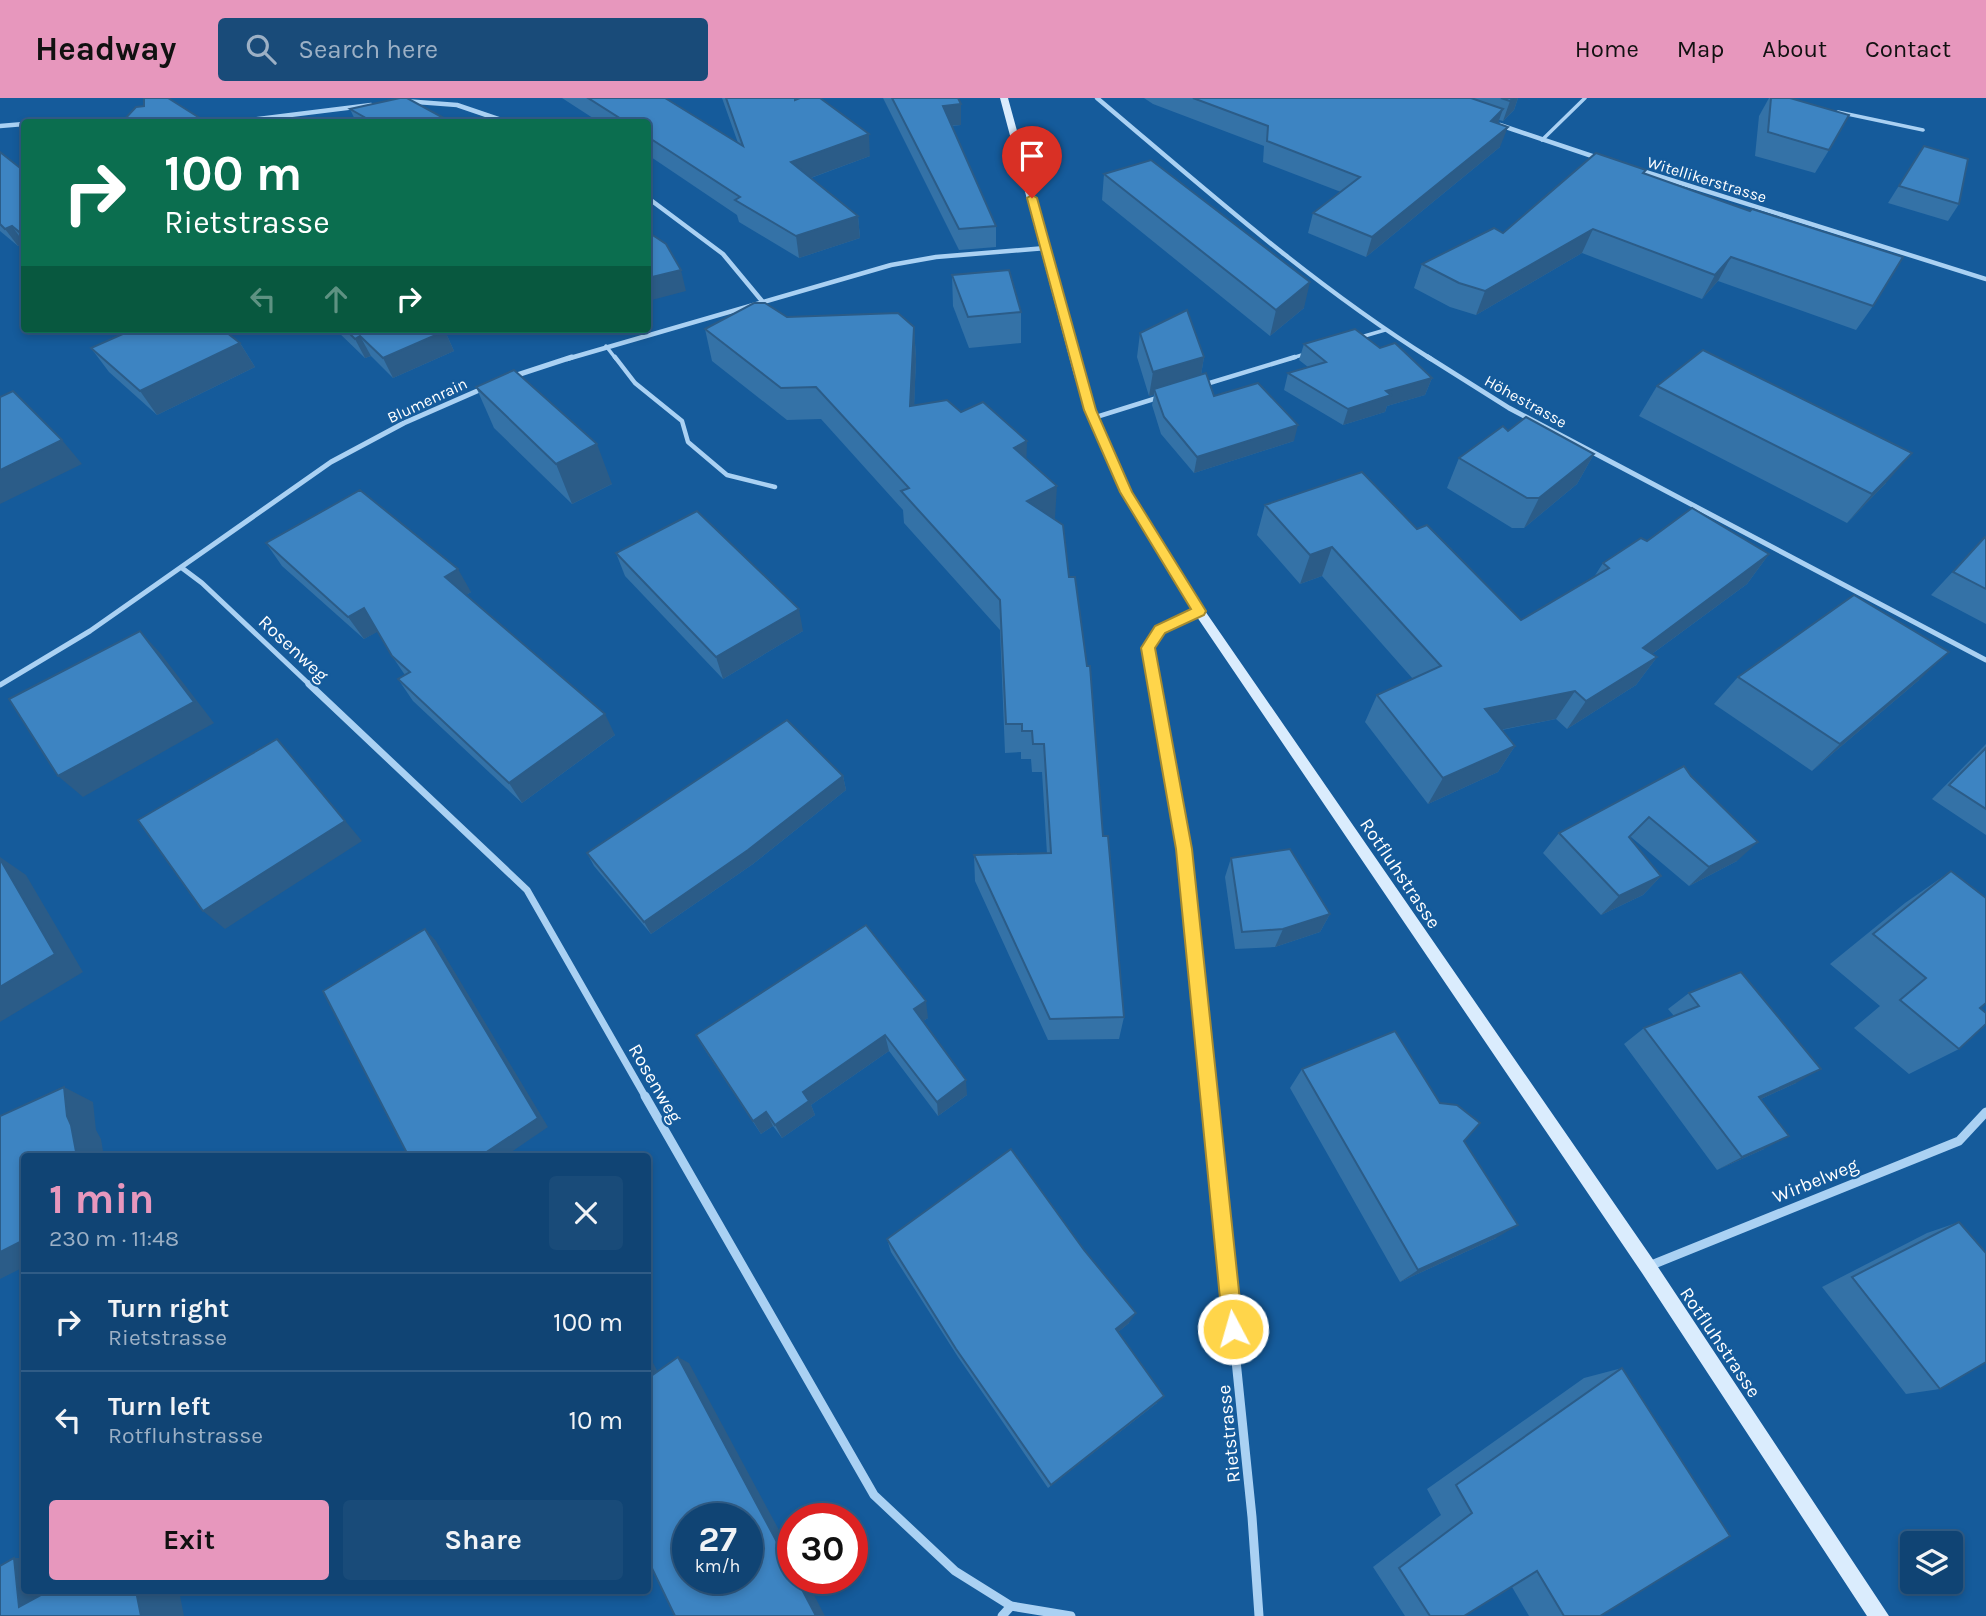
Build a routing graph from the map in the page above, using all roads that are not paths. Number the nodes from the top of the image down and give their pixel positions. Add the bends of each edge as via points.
1 (1004, 98) edge
2 (1097, 98) edge
3 (1586, 98) edge
4 (392, 102) edge
5 (378, 104) edge
6 (1828, 110) edge
7 (257, 119) edge
8 (499, 119) edge
9 (1495, 123) edge
10 (21, 124) edge
11 (0, 126) edge
12 (1923, 130) dead end
13 (1542, 140) junction
14 (1608, 161) edge
15 (1634, 169) edge
16 (651, 200) edge
17 (1046, 248) junction
18 (1986, 279) edge
19 (762, 302) junction
20 (1385, 330) junction
21 (650, 333) edge
22 (651, 333) edge
23 (1359, 338) edge
24 (606, 345) junction
25 (1306, 354) edge
26 (505, 379) edge
27 (492, 384) edge
28 (1199, 386) edge
29 (1159, 398) edge
30 (1093, 418) junction
31 (775, 487) dead end
32 (182, 568) junction
33 (1199, 611) junction
34 (1986, 660) edge
35 (0, 685) edge
36 (1986, 1112) edge
37 (1648, 1267) junction
38 (1011, 1606) junction
39 (1002, 1616) edge
40 (1071, 1616) edge
41 (1259, 1616) edge
42 (1879, 1616) edge

1 - 17 main road, Rotfluhstrasse
2 - 20 street, Höhestrasse
3 - 13 lane
4 - 8 street via 453,103
5 - 7 street
6 - 12 lane
9 - 13 street
10 - 11 street
13 - 14 street
15 - 18 street, Witellikerstrasse
16 - 19 street via 723,254
17 - 19 street via 911,261
17 - 30 main road, Rotfluhstrasse
19 - 22 street
20 - 23 lane
20 - 34 street, Höhestrasse via 1509,408
21 - 24 street
24 - 26 street
24 - 31 lane via 635,383 682,421 688,442 727,475
25 - 28 lane
27 - 32 street, Blumenrain via 351,450
29 - 30 lane
30 - 33 main road, Rotfluhstrasse via 1126,492
32 - 35 street, Blumenrain
32 - 38 street, Rosenweg via 527,890 874,1495 955,1572
33 - 37 main road, Rotfluhstrasse
33 - 41 street, Rietstrasse via 1160,629 1148,648 1184,849
36 - 37 street, Wirbelweg via 1959,1141
37 - 42 main road, Rotfluhstrasse
38 - 39 street
38 - 40 street, Rosenweg

